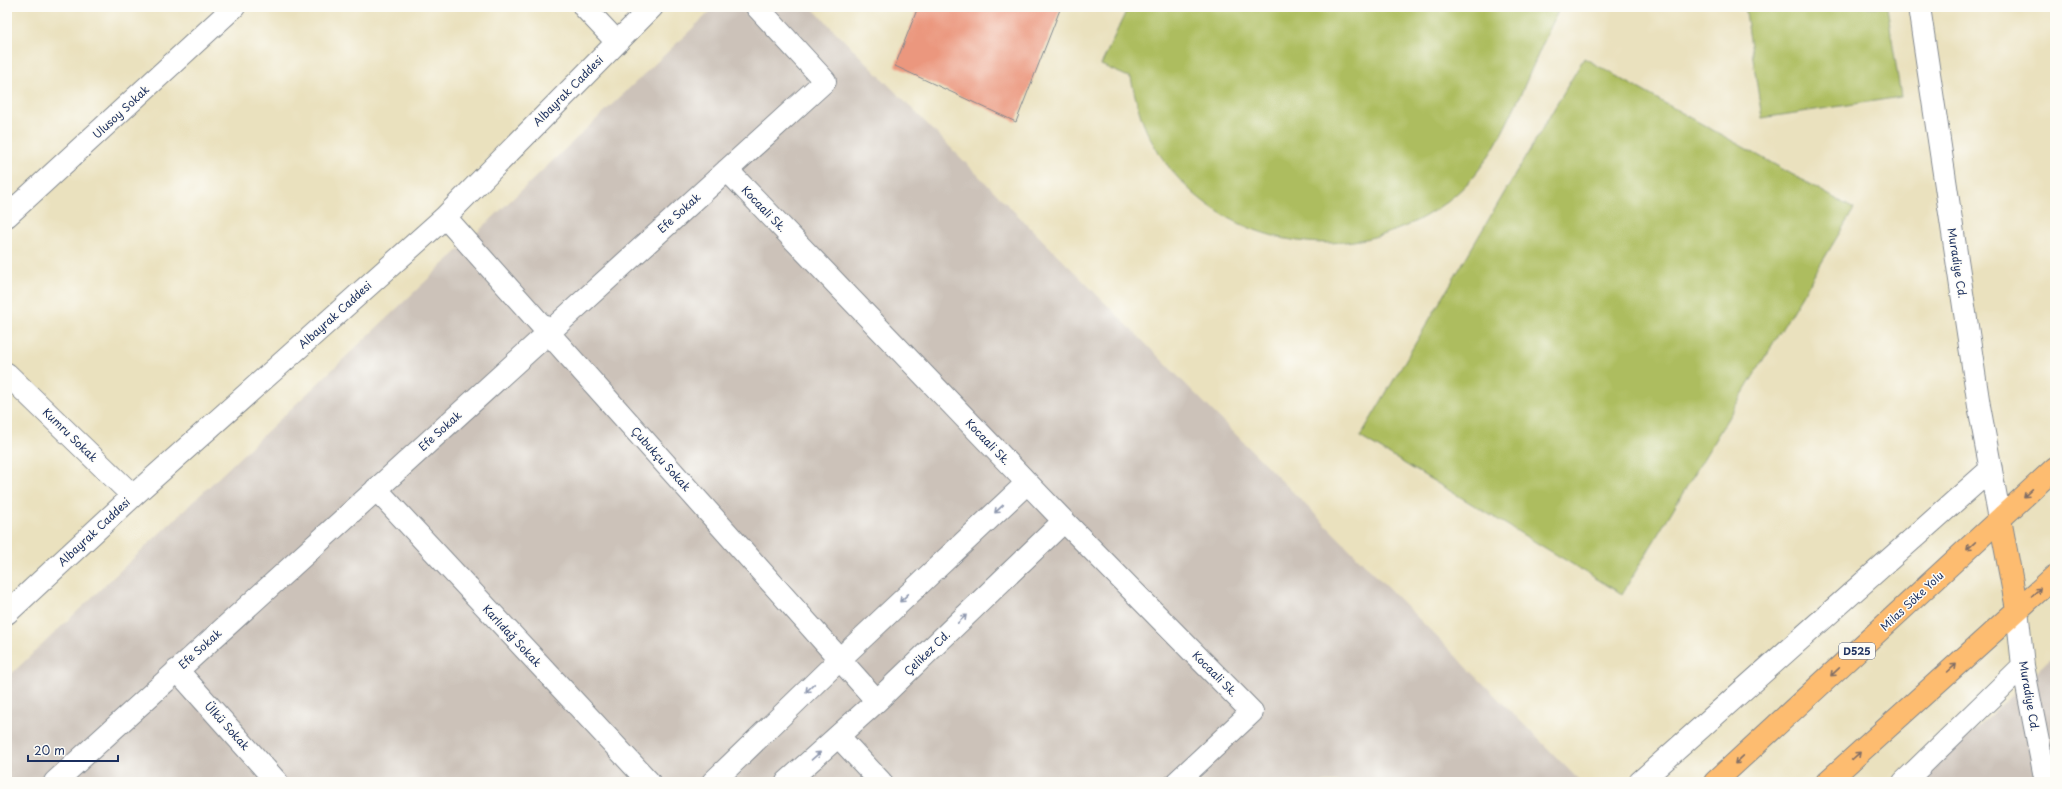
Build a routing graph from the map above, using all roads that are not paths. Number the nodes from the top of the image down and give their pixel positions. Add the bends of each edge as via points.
1 (584, 7) edge
2 (652, 7) edge
3 (757, 7) edge
4 (1919, 7) edge
5 (227, 9) edge
6 (617, 42) junction
7 (727, 170) junction
8 (7, 216) edge
9 (445, 217) junction
10 (548, 333) junction
11 (11, 387) edge
12 (2055, 468) edge
13 (1991, 469) junction
14 (1027, 483) junction
15 (376, 489) junction
16 (133, 496) junction
17 (2000, 519) junction
18 (1064, 521) junction
19 (2055, 576) edge
20 (2017, 609) junction
21 (7, 613) edge
22 (840, 659) junction
23 (2023, 666) junction
24 (177, 670) junction
25 (878, 701) junction
26 (839, 737) junction
27 (55, 782) edge
28 (277, 782) edge
29 (648, 782) edge
30 (713, 782) edge
31 (787, 782) edge
32 (881, 782) edge
33 (1176, 782) edge
34 (1640, 782) edge
35 (1715, 782) edge
36 (1827, 782) edge
37 (1904, 782) edge
38 (2046, 782) edge

1 - 6 street
2 - 6 street, Albayrak Caddesi
3 - 7 street, Efe Sokak via 825,81
4 - 13 street, Muradiye Cd. via 1979,406
5 - 8 street, Ulusoy Sokak
6 - 9 street, Albayrak Caddesi
7 - 10 street, Efe Sokak
7 - 14 street, Kocaali Sk.
9 - 10 street, Çubukçu Sokak
9 - 16 street, Albayrak Caddesi
10 - 15 street, Efe Sokak
10 - 22 street, Çubukçu Sokak
11 - 16 street, Kumru Sokak
12 -> 17 highway, Milas Söke Yolu / D525
13 - 17 street, Muradiye Cd.
13 - 34 street
14 - 18 street, Kocaali Sk.
14 -> 22 street
15 - 24 street, Efe Sokak
15 - 29 street, Karlıdağ Sokak
16 - 21 street, Albayrak Caddesi
17 - 20 highway
17 -> 35 highway, Milas Söke Yolu / D525
25 -> 18 street, Çelikez Cd.
18 - 33 street, Kocaali Sk. via 1252,712
20 -> 19 highway
20 - 23 street, Muradiye Cd.
36 -> 20 highway
22 - 25 street, Çubukçu Sokak
22 -> 30 street
23 - 37 street
23 - 38 street, Muradiye Cd.
24 - 27 street, Efe Sokak
24 - 28 street, Ülkü Sokak
25 - 26 street, Çelikez Cd.
31 -> 26 street, Çelikez Cd.
26 - 32 street

